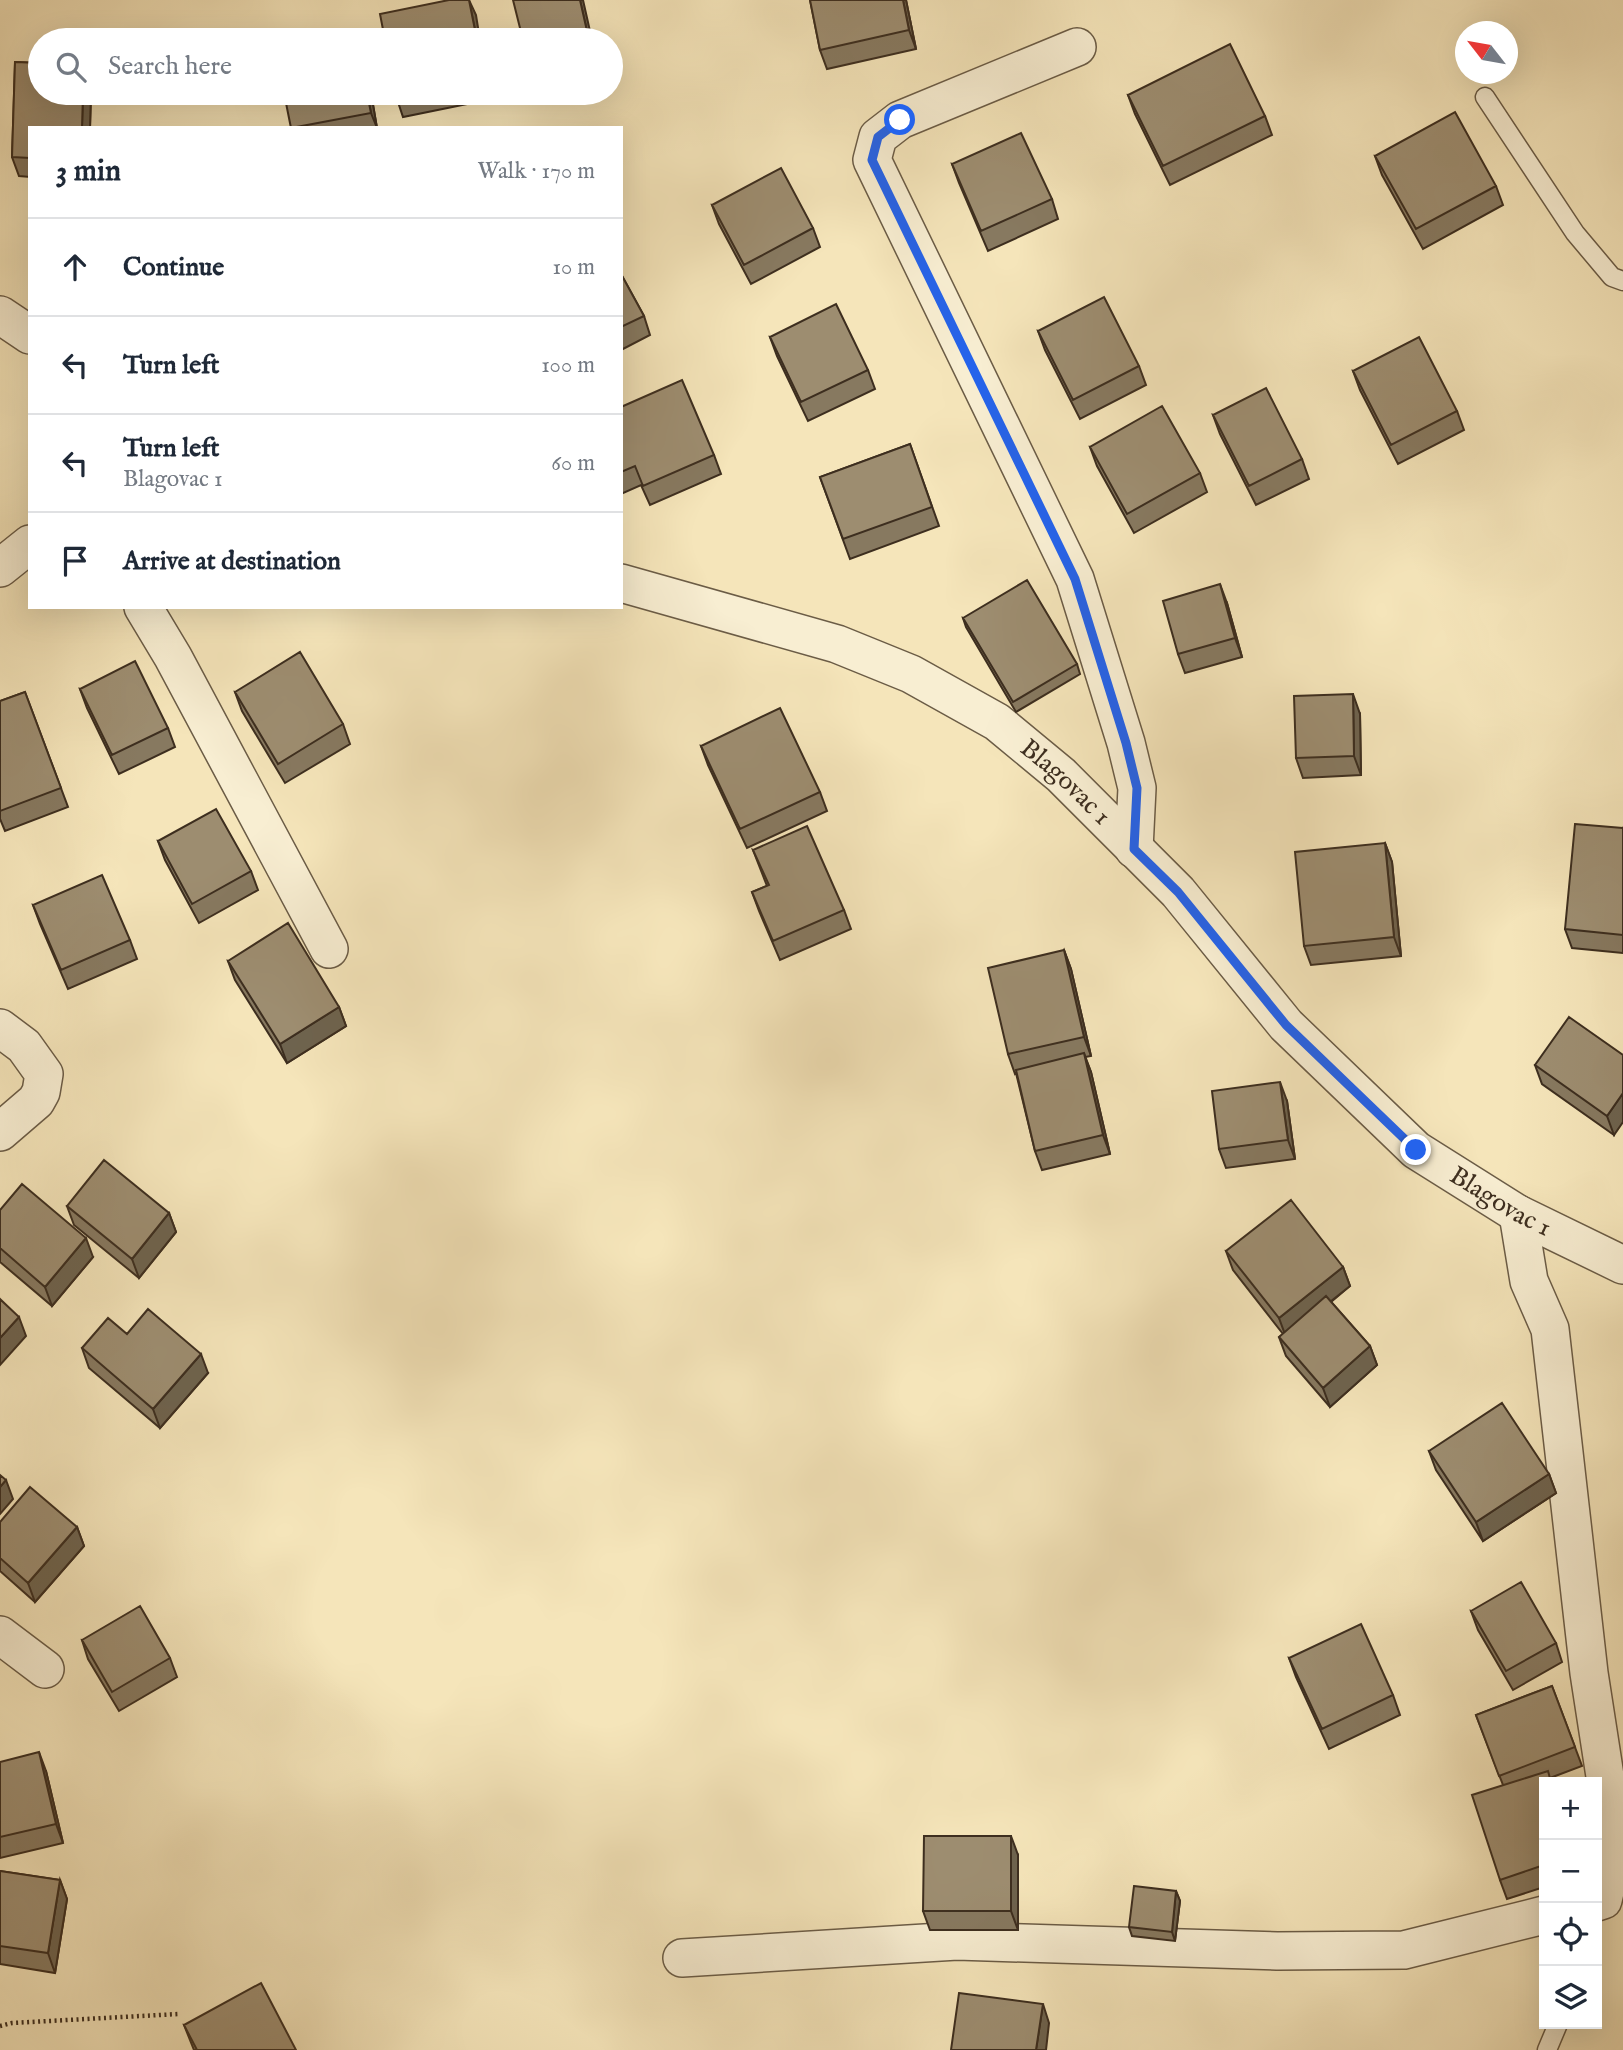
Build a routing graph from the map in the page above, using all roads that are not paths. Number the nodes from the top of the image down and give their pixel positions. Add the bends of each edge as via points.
1 (1077, 47) dead end
2 (1485, 97) dead end
3 (1623, 281) edge
4 (0, 315) edge
5 (28, 334) edge
6 (28, 546) edge
7 (0, 568) edge
8 (623, 584) edge
9 (144, 609) edge
10 (1134, 849) junction
11 (329, 949) dead end
12 (0, 1028) edge
13 (0, 1132) edge
14 (1518, 1214) junction
15 (1623, 1265) edge
16 (0, 1634) edge
17 (45, 1669) dead end
18 (1600, 1903) edge
19 (1539, 1916) edge
20 (682, 1958) dead end
21 (1556, 2029) edge
22 (1546, 2050) edge

1 - 10 street via 900,120 878,137 872,160 1075,579 1137,788
2 - 3 lane via 1575,233 1612,277
4 - 5 street
6 - 7 street
8 - 10 street, Blagovac 1 via 837,645 911,674 997,722 1060,775
9 - 11 street
10 - 14 street, Blagovac 1 via 1178,892 1286,1025 1396,1131 1416,1150
12 - 13 street via 24,1046 44,1074 36,1101
14 - 15 street, Blagovac 1
14 - 18 street via 1529,1281 1550,1329 1589,1673 1616,1847
16 - 17 street
19 - 20 street via 1404,1950 1277,1951 957,1941
21 - 22 lane

